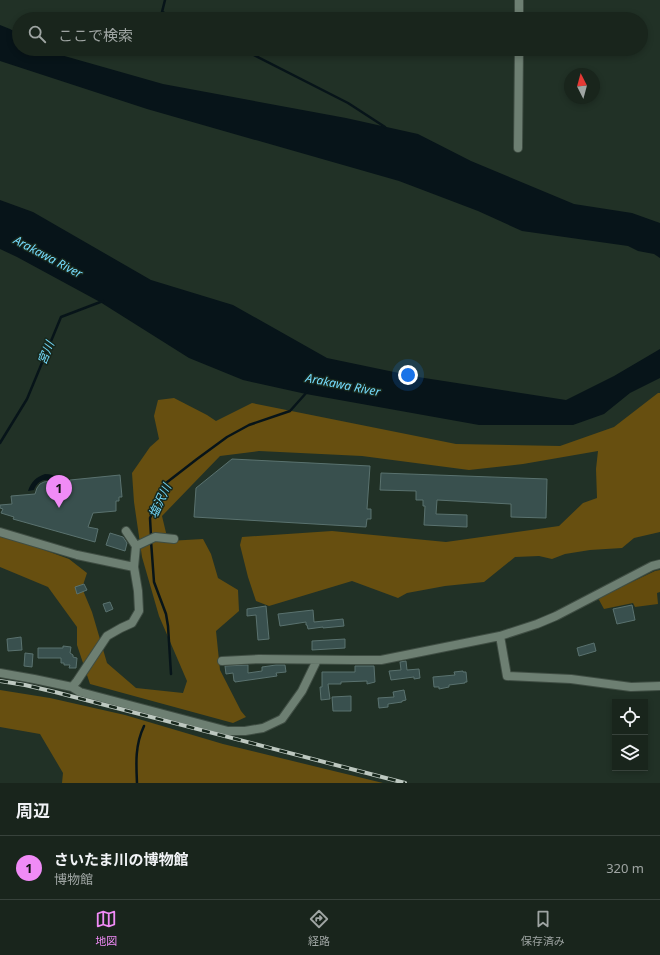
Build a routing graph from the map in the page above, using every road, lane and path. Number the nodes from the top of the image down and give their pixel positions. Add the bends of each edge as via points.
1 (520, 0) edge
2 (519, 12) edge
3 (519, 56) edge
4 (518, 148) dead end
5 (126, 530) dead end
6 (0, 532) edge
7 (174, 539) dead end
8 (136, 546) junction
9 (660, 564) edge
10 (134, 567) junction
11 (500, 636) junction
12 (317, 660) junction
13 (222, 661) dead end
14 (0, 674) edge
15 (660, 686) edge
16 (72, 687) junction

1 - 2 street
3 - 4 street
5 - 8 street
6 - 10 street via 77,555
7 - 8 street via 155,537
8 - 10 street
9 - 11 street via 556,616
10 - 16 street via 139,611 132,624 107,636
11 - 12 street via 381,660
11 - 15 street via 507,676 571,679 631,687
12 - 13 street
12 - 16 street via 302,691 282,719 263,728 245,731 228,731 80,692
14 - 16 street

